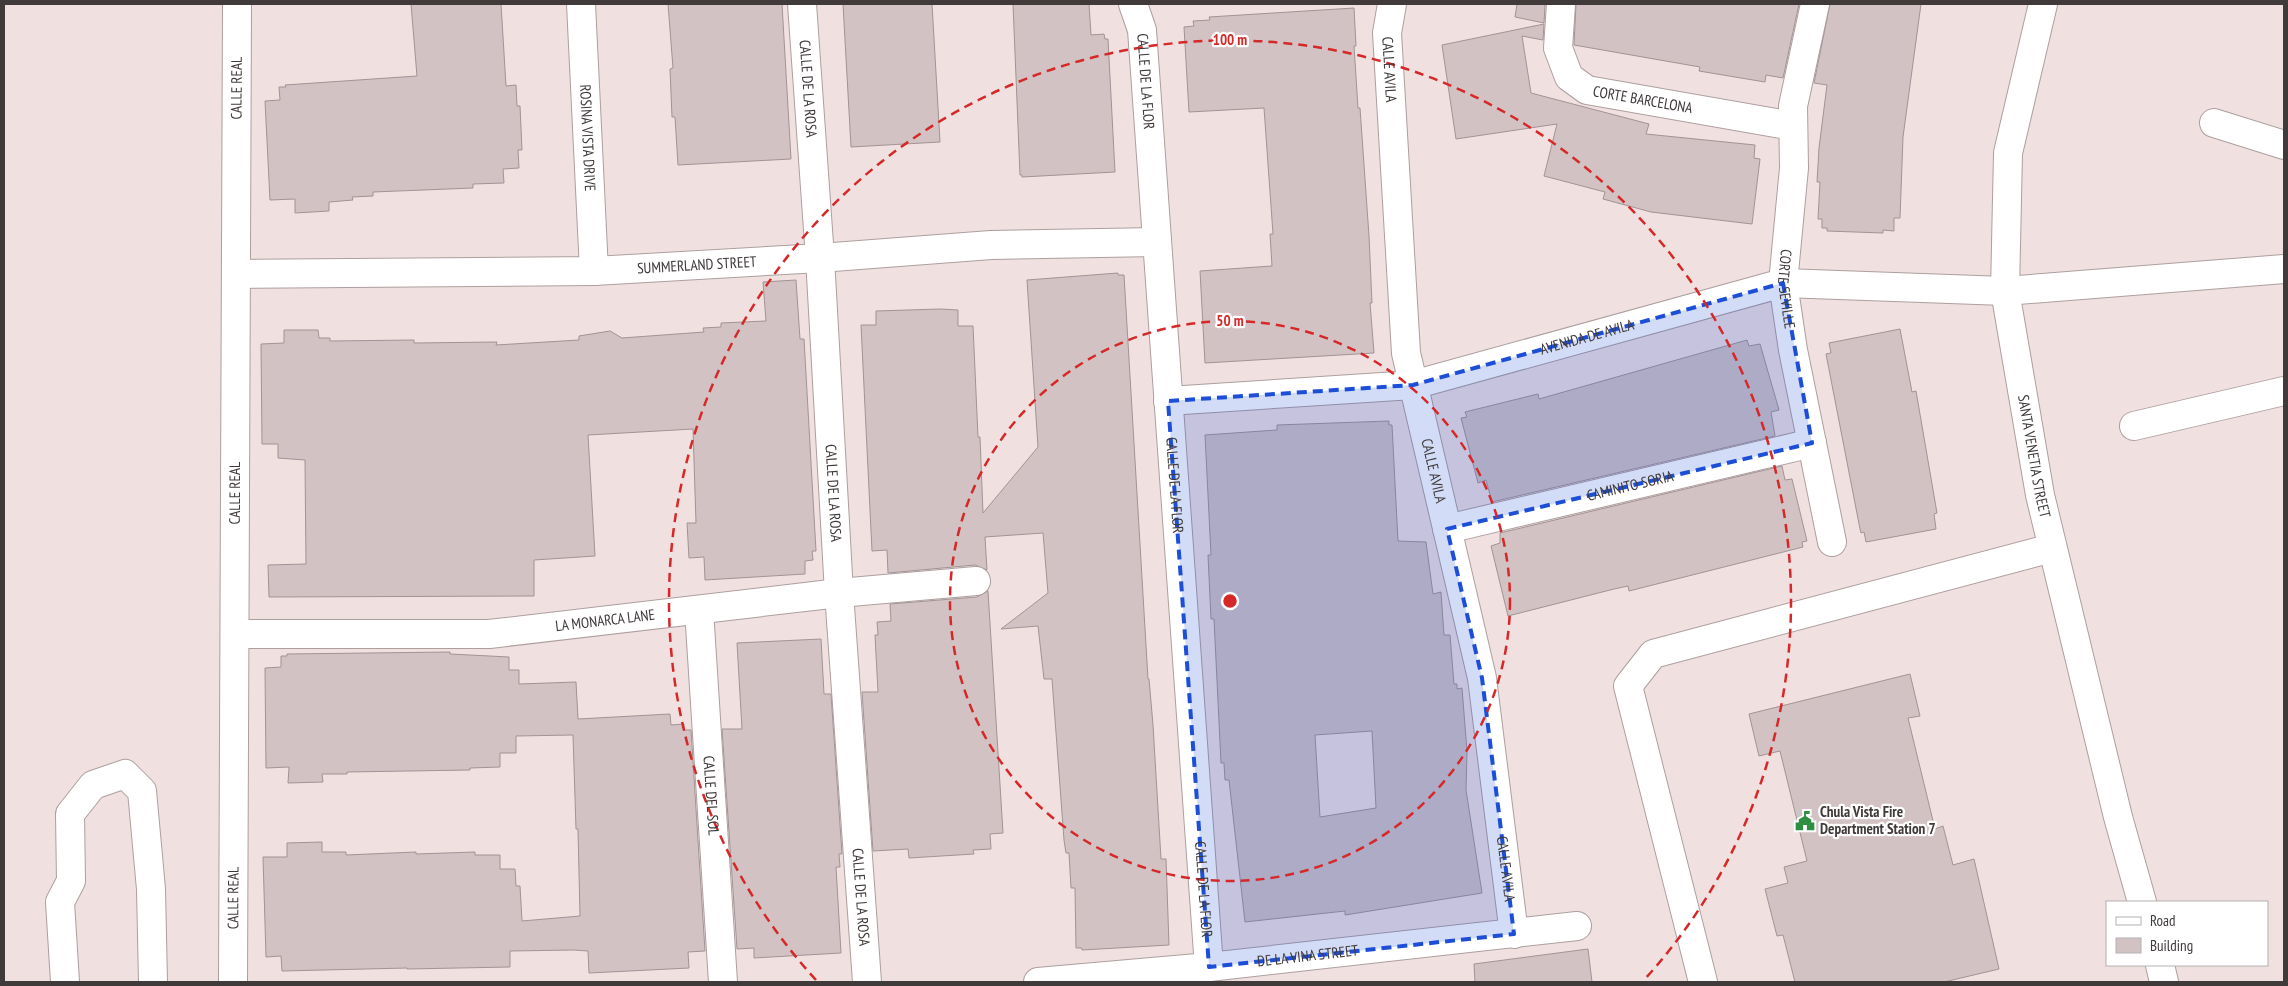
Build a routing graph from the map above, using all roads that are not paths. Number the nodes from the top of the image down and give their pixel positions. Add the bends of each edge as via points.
1 (237, 4) edge
2 (581, 4) edge
3 (802, 4) edge
4 (1133, 4) edge
5 (1392, 4) edge
6 (1561, 4) edge
7 (1815, 4) edge
8 (2042, 4) edge
9 (2214, 123) dead end
10 (1793, 126) junction
11 (2284, 145) edge
12 (1157, 242) junction
13 (820, 258) junction
14 (2284, 269) edge
15 (594, 271) junction
16 (236, 274) junction
17 (1783, 282) junction
18 (2005, 291) junction
19 (1413, 385) junction
20 (2284, 391) edge
21 (1168, 401) junction
22 (2134, 426) dead end
23 (1812, 443) junction
24 (1447, 528) junction
25 (1832, 542) dead end
26 (2052, 548) junction
27 (976, 582) dead end
28 (839, 593) junction
29 (699, 610) junction
30 (235, 634) junction
31 (2142, 901) edge
32 (1577, 926) dead end
33 (1514, 934) junction
34 (2160, 966) edge
35 (1209, 967) junction
36 (65, 982) edge
37 (153, 982) edge
38 (233, 982) edge
39 (723, 982) edge
40 (867, 982) edge
41 (1038, 982) edge
42 (1703, 982) edge
43 (2164, 982) edge

1 - 16 street, CALLE REAL
2 - 15 street, ROSINA VISTA DRIVE
3 - 13 street, CALLE DE LA ROSA
4 - 12 street, CALLE DE LA FLOR via 1142,30
5 - 19 street, CALLE AVILA via 1387,32 1406,353
6 - 10 street, CORTE BARCELONA via 1558,48 1569,77 1587,90
7 - 10 street, CORTE SEVILLE via 1793,106
8 - 18 street, SANTA VENETIA STREET via 2008,153
9 - 11 street
10 - 17 street, CORTE SEVILLE via 1794,168
12 - 13 street, SUMMERLAND STREET via 991,245
12 - 21 street, CALLE DE LA FLOR
13 - 15 street, SUMMERLAND STREET
13 - 28 street, CALLE DE LA ROSA
14 - 18 street, AVENIDA DE AVILA
15 - 16 street, SUMMERLAND STREET
16 - 30 street, CALLE REAL
17 - 18 street, AVENIDA DE AVILA
17 - 19 street, AVENIDA DE AVILA
17 - 23 street, CORTE SEVILLE
18 - 26 street, SANTA VENETIA STREET
19 - 21 street, AVENIDA DE AVILA
19 - 24 street, CALLE AVILA
20 - 22 street
21 - 35 street, CALLE DE LA FLOR
23 - 24 street, CAMINITO SORIA
23 - 25 street, CORTE SEVILLE
24 - 33 street, CALLE AVILA via 1482,678
26 - 31 street, SANTA VENETIA STREET
26 - 42 street via 1653,654 1628,686
27 - 28 street, LA MONARCA LANE
28 - 29 street, LA MONARCA LANE
28 - 40 street, CALLE DE LA ROSA
29 - 30 street, LA MONARCA LANE via 488,634
29 - 39 street, CALLE DEL SOL
30 - 38 street, CALLE REAL
32 - 33 street, DE LA VINA STREET
33 - 35 street, DE LA VINA STREET
34 - 43 street
35 - 41 street, DE LA VINA STREET
36 - 37 street via 60,902 71,881 70,814 93,785 124,774 142,791 151,889

